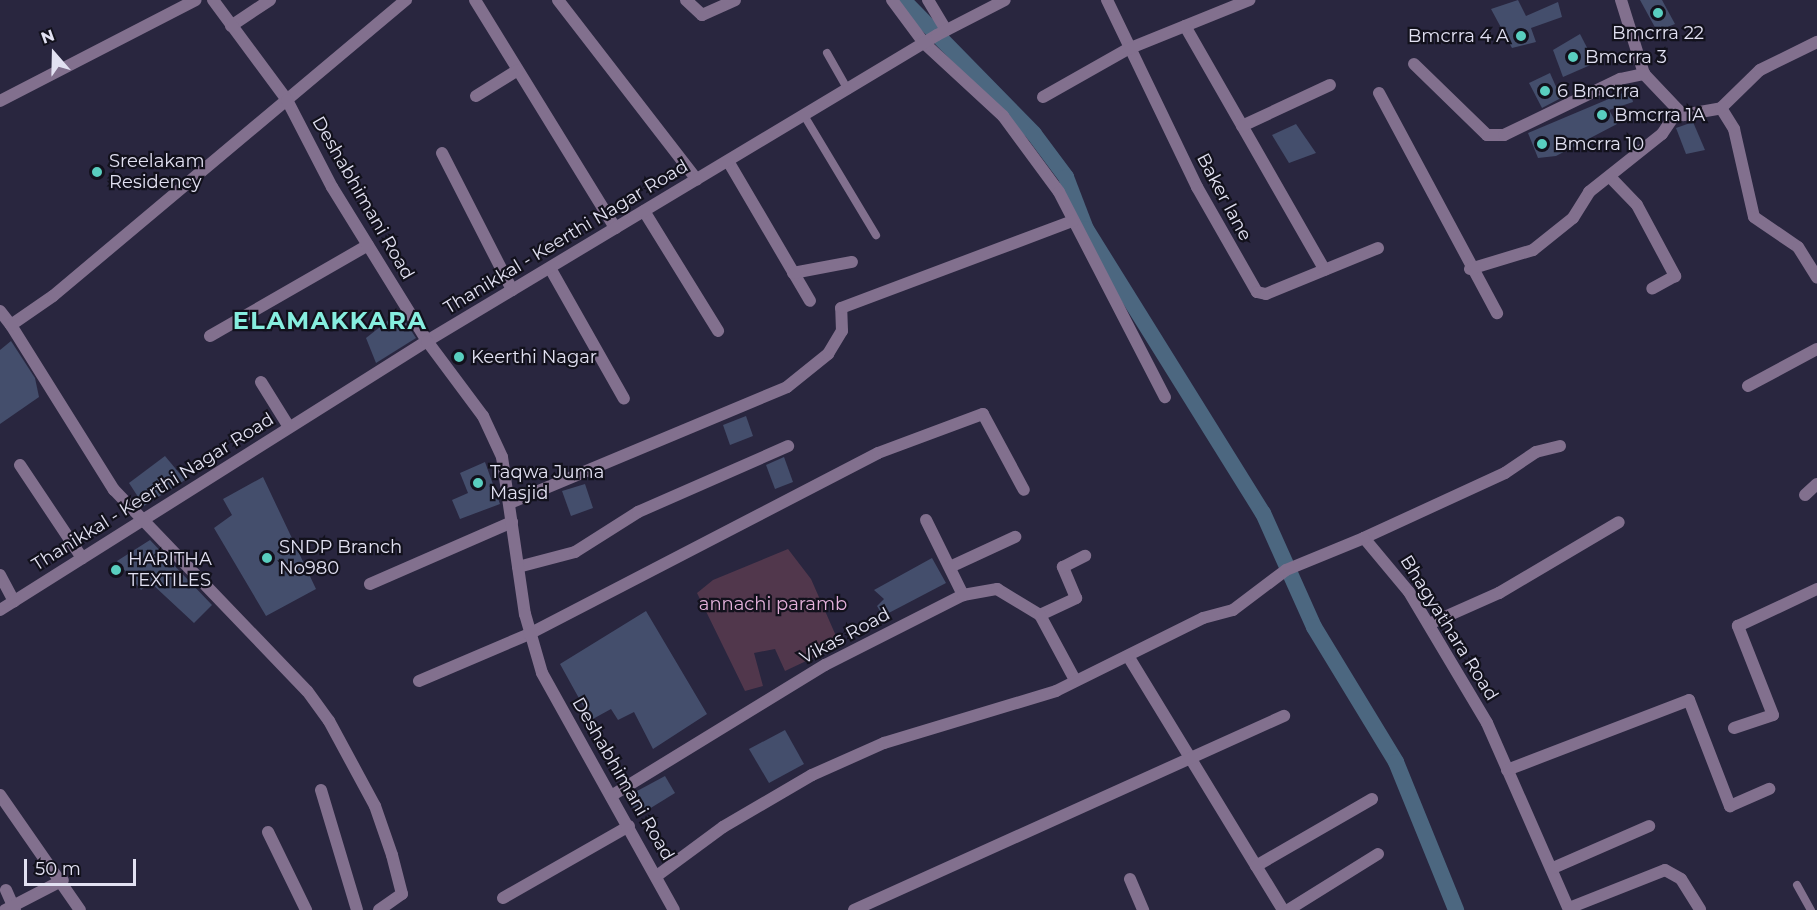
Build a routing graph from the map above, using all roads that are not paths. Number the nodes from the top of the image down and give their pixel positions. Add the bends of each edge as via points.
1 (196, 0) edge
2 (213, 0) edge
3 (270, 0) edge
4 (406, 0) edge
5 (475, 0) edge
6 (558, 0) edge
7 (686, 0) edge
8 (735, 0) edge
9 (892, 0) edge
10 (928, 0) edge
11 (1005, 0) edge
12 (1107, 0) edge
13 (1249, 0) edge
14 (1621, 0) edge
15 (231, 26) junction
16 (1185, 26) junction
17 (942, 33) junction
18 (1817, 42) edge
19 (924, 43) junction
20 (1128, 49) junction
21 (827, 53) dead end
22 (1414, 64) dead end
23 (518, 70) junction
24 (1644, 74) junction
25 (1330, 85) dead end
26 (848, 90) junction
27 (1379, 93) dead end
28 (476, 96) dead end
29 (1043, 97) dead end
30 (0, 100) edge
31 (287, 100) junction
32 (1720, 108) junction
33 (1678, 110) junction
34 (805, 117) junction
35 (1242, 126) junction
36 (442, 153) dead end
37 (728, 161) junction
38 (1611, 178) junction
39 (697, 180) junction
40 (644, 211) junction
41 (1073, 221) junction
42 (615, 228) junction
43 (876, 235) dead end
44 (368, 245) junction
45 (1378, 248) dead end
46 (1812, 260) edge
47 (852, 262) dead end
48 (550, 267) junction
49 (1470, 269) junction
50 (1325, 270) junction
51 (793, 273) junction
52 (1817, 278) edge
53 (1652, 289) dead end
54 (512, 290) junction
55 (810, 301) dead end
56 (0, 311) edge
57 (1497, 313) dead end
58 (11, 325) junction
59 (717, 331) dead end
60 (210, 336) dead end
61 (427, 341) junction
62 (1817, 349) edge
63 (261, 381) dead end
64 (1748, 386) dead end
65 (1165, 397) dead end
66 (624, 399) dead end
67 (289, 427) junction
68 (788, 446) dead end
69 (1560, 446) dead end
70 (20, 465) dead end
71 (1817, 484) edge
72 (1024, 490) dead end
73 (1805, 495) dead end
74 (510, 503) junction
75 (142, 520) junction
76 (926, 520) dead end
77 (512, 522) junction
78 (1619, 522) dead end
79 (1015, 537) dead end
80 (1364, 538) junction
81 (1084, 556) dead end
82 (82, 558) junction
83 (518, 567) junction
84 (950, 567) junction
85 (0, 574) edge
86 (370, 584) dead end
87 (1817, 589) edge
88 (963, 595) junction
89 (14, 601) junction
90 (0, 610) edge
91 (1040, 615) junction
92 (1429, 624) junction
93 (529, 634) junction
94 (1128, 656) junction
95 (1075, 680) junction
96 (419, 681) dead end
97 (1284, 716) dead end
98 (1734, 728) dead end
99 (1190, 759) junction
100 (1507, 770) junction
101 (1769, 789) dead end
102 (321, 790) dead end
103 (0, 795) edge
104 (611, 796) junction
105 (1372, 799) dead end
106 (629, 826) junction
107 (1649, 826) dead end
108 (268, 832) dead end
109 (1378, 854) dead end
110 (1256, 866) junction
111 (1553, 868) junction
112 (658, 875) junction
113 (1130, 879) dead end
114 (63, 880) junction
115 (1797, 885) dead end
116 (6, 890) dead end
117 (503, 898) dead end
118 (11, 909) edge
119 (1569, 909) edge
120 (80, 910) edge
121 (306, 910) edge
122 (357, 910) edge
123 (379, 910) edge
124 (674, 910) edge
125 (854, 910) edge
126 (1143, 910) edge
127 (1283, 910) edge
128 (1288, 910) edge
129 (1700, 910) edge
130 (1811, 910) edge

1 - 30 street
2 - 15 street, Deshabhimani Road
3 - 15 street
4 - 31 street
5 - 23 street
6 - 39 street
7 - 8 street via 702,15
9 - 19 street
10 - 17 street
11 - 17 street, Thanikkal - Keerthi Nagar Road
12 - 20 street, Baker lane
13 - 16 street
14 - 24 street
15 - 31 street, Deshabhimani Road
16 - 20 street
16 - 35 street
17 - 19 street, Thanikkal - Keerthi Nagar Road
18 - 32 street via 1760,70
19 - 26 street, Thanikkal - Keerthi Nagar Road
19 - 41 street via 1003,116
20 - 29 street
20 - 50 street, Baker lane via 1251,286 1266,294
21 - 26 lane
22 - 24 street via 1487,135 1504,135 1620,79
23 - 28 street
23 - 42 street
24 - 33 street
25 - 35 street
26 - 34 street, Thanikkal - Keerthi Nagar Road
27 - 49 street
31 - 44 street, Deshabhimani Road
31 - 58 street via 53,296
32 - 33 street via 1683,115
32 - 46 street via 1734,129 1754,217
33 - 38 street via 1662,134
34 - 37 street, Thanikkal - Keerthi Nagar Road
34 - 43 lane
35 - 50 street
36 - 54 street
37 - 39 street, Thanikkal - Keerthi Nagar Road
37 - 51 street
38 - 49 street via 1589,192 1573,218 1533,250
38 - 53 street via 1637,205 1675,276
39 - 40 street, Thanikkal - Keerthi Nagar Road
40 - 42 street, Thanikkal - Keerthi Nagar Road
40 - 59 street
41 - 65 street
41 - 74 street via 841,308 842,331 828,354 787,387
42 - 48 street, Thanikkal - Keerthi Nagar Road
44 - 60 street
44 - 61 street, Deshabhimani Road
45 - 50 street, Baker lane
46 - 52 street
47 - 51 street
48 - 54 street, Thanikkal - Keerthi Nagar Road
48 - 66 street
49 - 57 street
51 - 55 street
54 - 61 street, Thanikkal - Keerthi Nagar Road
56 - 58 street
58 - 75 street via 103,474
61 - 67 street, Thanikkal - Keerthi Nagar Road
61 - 74 street, Deshabhimani Road via 483,416 502,457
62 - 64 street
63 - 67 street
67 - 75 street, Thanikkal - Keerthi Nagar Road
68 - 83 street via 638,512 575,552
69 - 80 street via 1536,452 1505,473
70 - 82 street
71 - 73 street
72 - 93 street via 983,414 878,453
74 - 77 street, Deshabhimani Road
75 - 82 street, Thanikkal - Keerthi Nagar Road
75 - 123 street via 307,691 329,721 375,806 392,855 402,894
76 - 84 street
77 - 83 street, Deshabhimani Road
77 - 86 street
78 - 92 street via 1499,592
79 - 84 street
80 - 92 street, Bhagyathara Road via 1391,565
80 - 94 street via 1286,570 1240,607 1203,618
81 - 91 street via 1063,567 1076,598
82 - 89 street, Thanikkal - Keerthi Nagar Road
83 - 93 street, Deshabhimani Road
84 - 88 street
85 - 89 street
87 - 98 street via 1738,626 1773,715
88 - 91 street, Vikas Road via 997,589
88 - 104 street, Vikas Road via 825,665
89 - 90 street, Thanikkal - Keerthi Nagar Road
91 - 95 street
92 - 100 street, Bhagyathara Road via 1444,659 1487,723
93 - 96 street
93 - 104 street, Deshabhimani Road via 542,673
94 - 95 street
94 - 99 street
95 - 112 street via 1010,707 884,743 812,775 723,827
97 - 99 street
99 - 110 street
99 - 125 street
100 - 101 street via 1689,700 1730,806
100 - 111 street, Bhagyathara Road
102 - 122 street
103 - 114 street
104 - 106 street, Deshabhimani Road
105 - 110 street
106 - 112 street, Deshabhimani Road
106 - 117 street
107 - 111 street
108 - 121 street
109 - 128 street
110 - 127 street
111 - 119 street, Bhagyathara Road
112 - 124 street, Deshabhimani Road
113 - 126 street
114 - 118 street
114 - 120 street
115 - 130 lane
116 - 118 street
119 - 129 street via 1674,871

